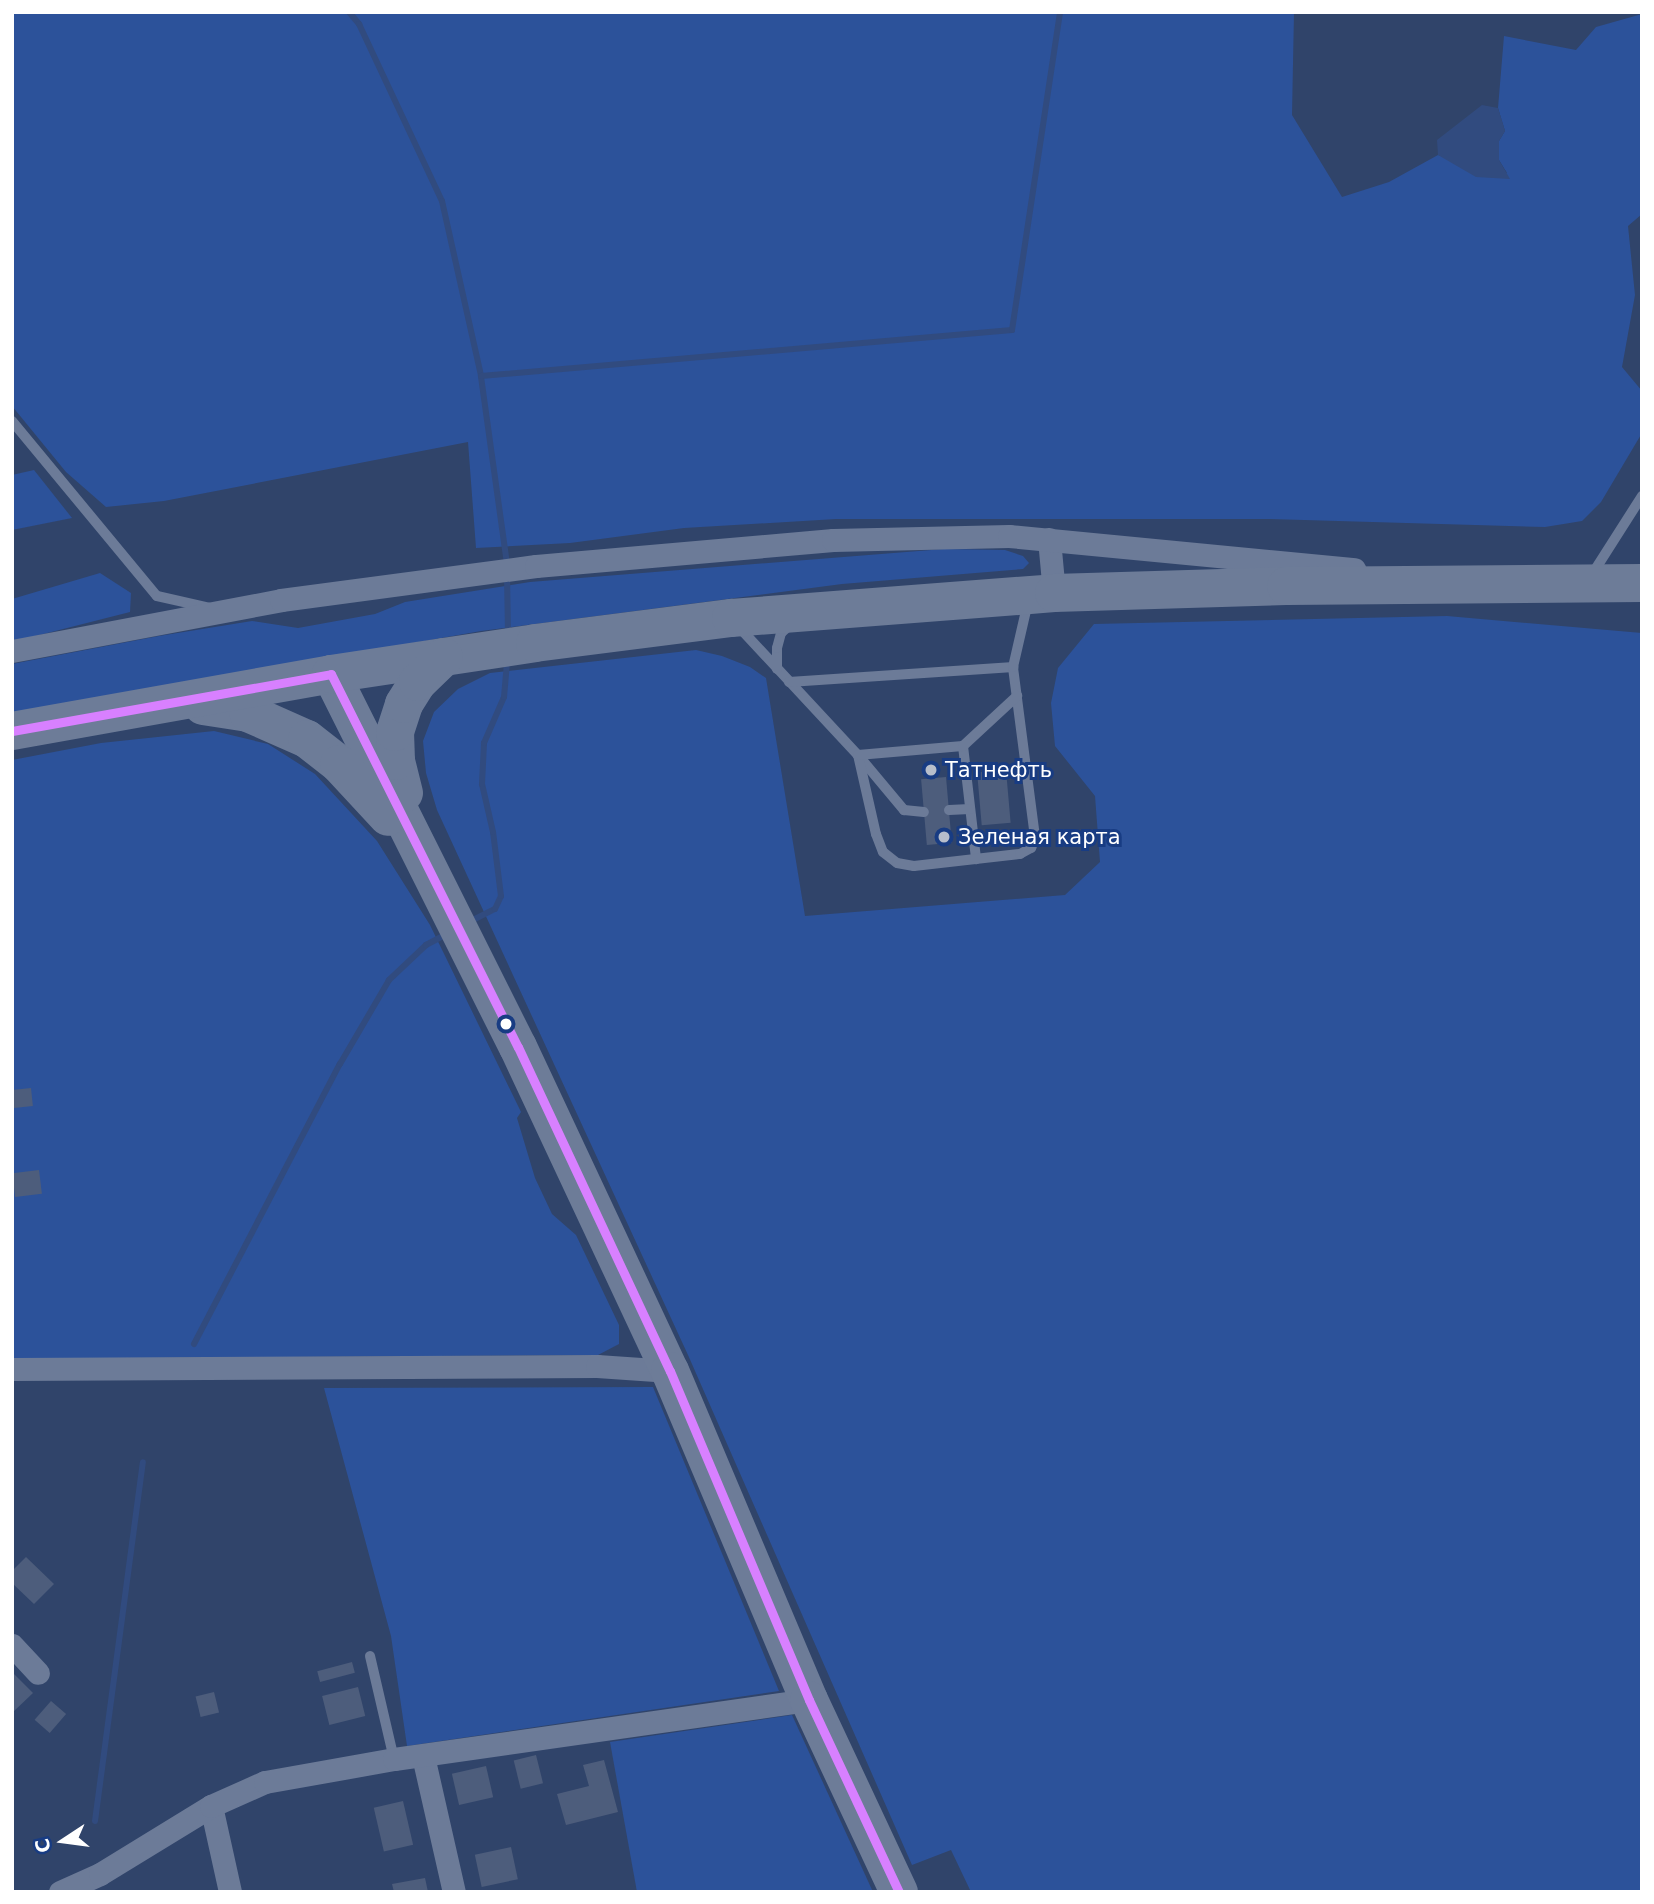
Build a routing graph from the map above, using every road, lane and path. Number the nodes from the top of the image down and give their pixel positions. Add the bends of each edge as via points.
1 (12, 421) edge
2 (1642, 496) edge
3 (1049, 539) junction
4 (1491, 583) junction
5 (1587, 583) junction
6 (1642, 583) edge
7 (1042, 594) junction
8 (223, 611) junction
9 (808, 612) junction
10 (731, 618) junction
11 (12, 651) edge
12 (444, 657) junction
13 (1013, 667) junction
14 (777, 669) junction
15 (331, 674) junction
16 (789, 682) junction
17 (1017, 696) junction
18 (147, 705) junction
19 (12, 730) edge
20 (963, 746) junction
21 (858, 755) junction
22 (970, 808) junction
23 (949, 810) dead end
24 (924, 813) dead end
25 (976, 859) junction
26 (430, 871) junction
27 (12, 1369) edge
28 (670, 1371) junction
29 (12, 1645) edge
30 (370, 1656) dead end
31 (38, 1673) dead end
32 (809, 1700) junction
33 (423, 1756) junction
34 (394, 1759) junction
35 (211, 1806) junction
36 (60, 1892) edge
37 (230, 1892) edge
38 (454, 1892) edge
39 (899, 1892) edge

1 - 8 lane via 157,596
2 - 5 lane
3 - 4 street
3 - 7 street
3 - 8 street via 954,535 820,541 536,566
4 - 5 highway
4 - 7 highway
5 - 6 highway
7 - 9 highway
7 - 13 lane
8 - 11 street
9 - 10 highway
9 - 14 lane via 781,634
10 - 12 highway
10 - 14 lane
12 - 15 highway
12 - 26 highway via 418,682 404,704 395,732 406,803
13 - 16 lane
13 - 17 lane
14 - 16 lane
15 - 18 highway
15 - 26 highway
16 - 21 lane
17 - 20 lane
17 - 25 lane via 1035,837 1031,848 1020,854
18 - 19 highway
18 - 26 highway via 208,706 248,713 307,739 373,798
20 - 21 lane
20 - 22 lane
21 - 24 lane via 904,810
21 - 25 lane via 883,852 897,863 914,866
22 - 23 lane
22 - 25 lane
26 - 28 highway
27 - 28 street via 597,1366
28 - 32 highway
29 - 31 street
30 - 34 lane
32 - 33 street
32 - 39 highway
33 - 34 street
33 - 38 street
34 - 35 street via 265,1782
35 - 36 street via 100,1874
35 - 37 street

